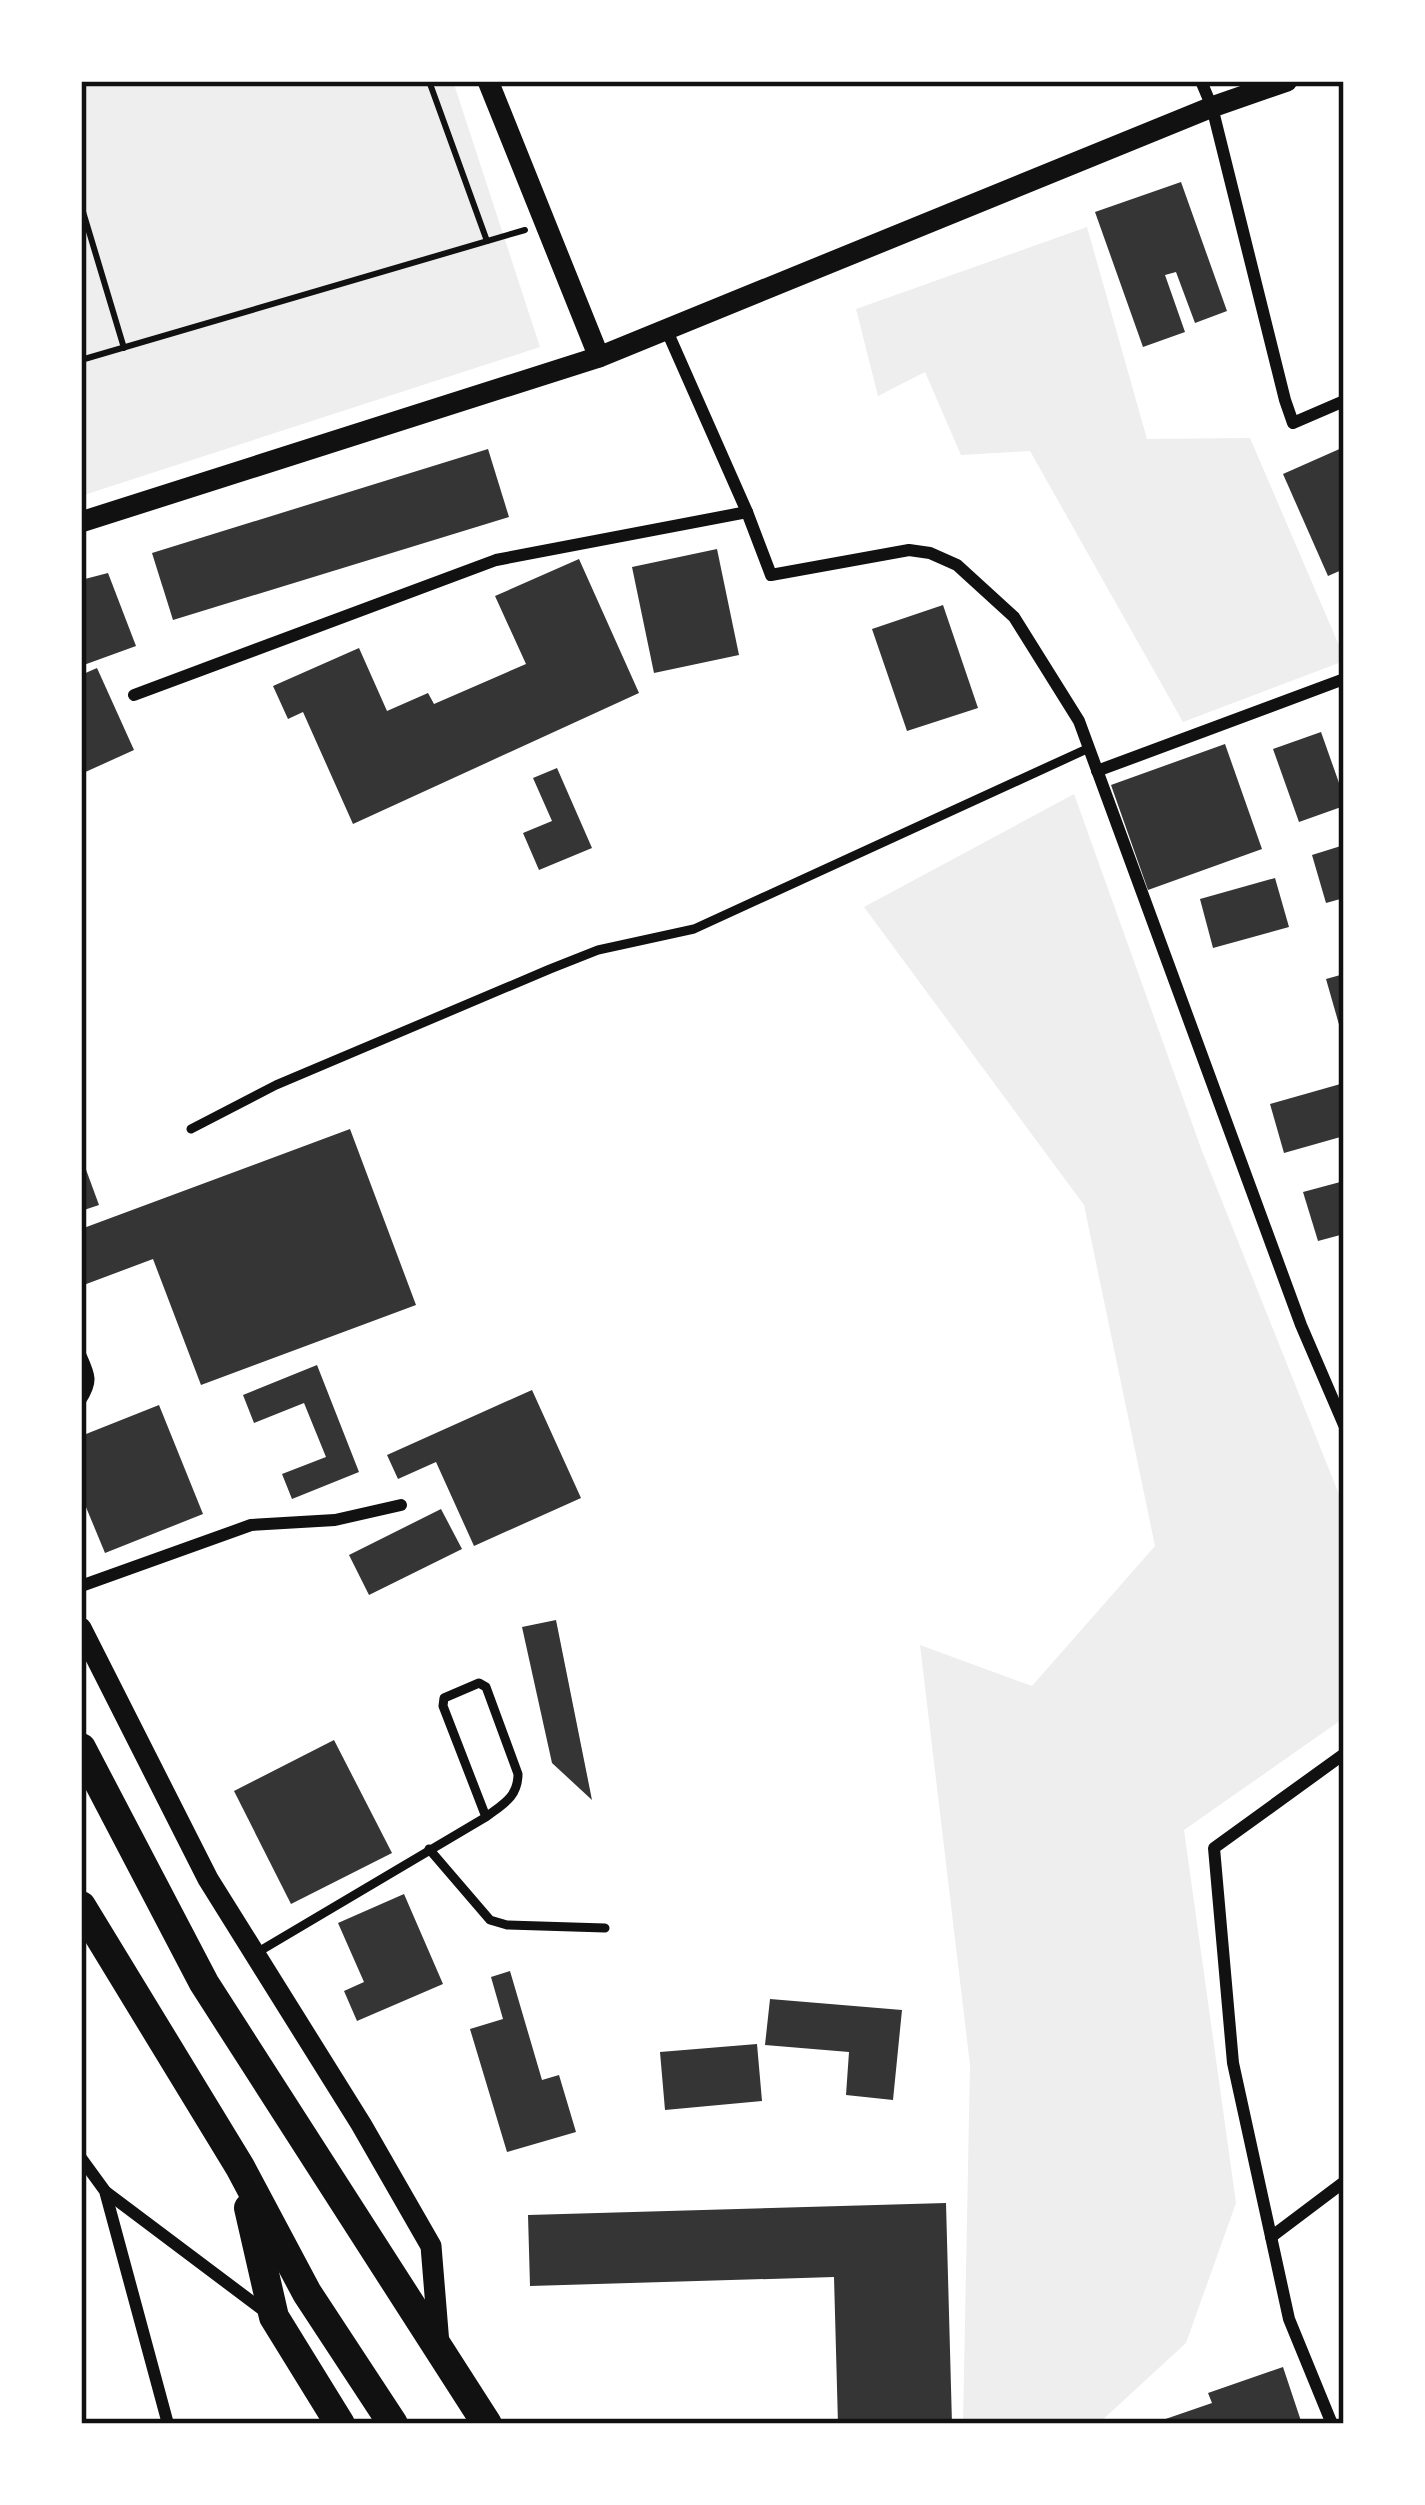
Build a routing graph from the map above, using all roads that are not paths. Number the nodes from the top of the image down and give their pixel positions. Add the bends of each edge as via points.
1 (488, 81) edge
2 (1202, 81) edge
3 (1287, 81) edge
4 (1212, 107) junction
5 (667, 331) junction
6 (599, 357) junction
7 (1344, 401) edge
8 (747, 512) junction
9 (81, 522) edge
10 (1344, 679) edge
11 (134, 694) dead end
12 (1089, 748) junction
13 (1097, 770) junction
14 (191, 1130) dead end
15 (81, 1353) edge
16 (81, 1402) edge
17 (1344, 1425) edge
18 (401, 1505) dead end
19 (81, 1586) edge
20 (81, 1628) edge
21 (81, 1748) edge
22 (1344, 1754) edge
23 (485, 1816) junction
24 (429, 1849) junction
25 (81, 1906) edge
26 (605, 1928) dead end
27 (254, 1954) junction
28 (81, 2158) edge
29 (240, 2167) junction
30 (1344, 2182) edge
31 (105, 2191) junction
32 (1271, 2236) junction
33 (274, 2318) junction
34 (439, 2353) junction
35 (168, 2424) edge
36 (340, 2424) edge
37 (393, 2424) edge
38 (487, 2424) edge
39 (1332, 2424) edge

1 - 6 street
2 - 4 street
3 - 4 street
4 - 5 street
4 - 7 street via 1293,423
5 - 6 street
5 - 8 street
6 - 9 street
8 - 11 street via 496,560
8 - 12 street via 771,574 909,550 957,565 1015,617
10 - 13 street
12 - 13 street
12 - 14 lane via 744,908 566,962 276,1085
13 - 17 street
15 - 16 lane via 91,1375
18 - 19 street via 335,1520 251,1525
20 - 27 street
21 - 34 main road via 204,1983
22 - 32 street via 1214,1848 1233,2063
23 - 23 lane via 443,1706 444,1698 478,1683 518,1774 510,1799
23 - 24 lane
24 - 26 lane via 490,1920
24 - 27 lane
25 - 29 main road
27 - 34 street via 431,2246
28 - 31 street
29 - 33 main road
29 - 37 main road via 308,2293
30 - 32 street
31 - 33 street
31 - 35 street
32 - 39 street via 1289,2320
33 - 36 main road
34 - 38 main road

